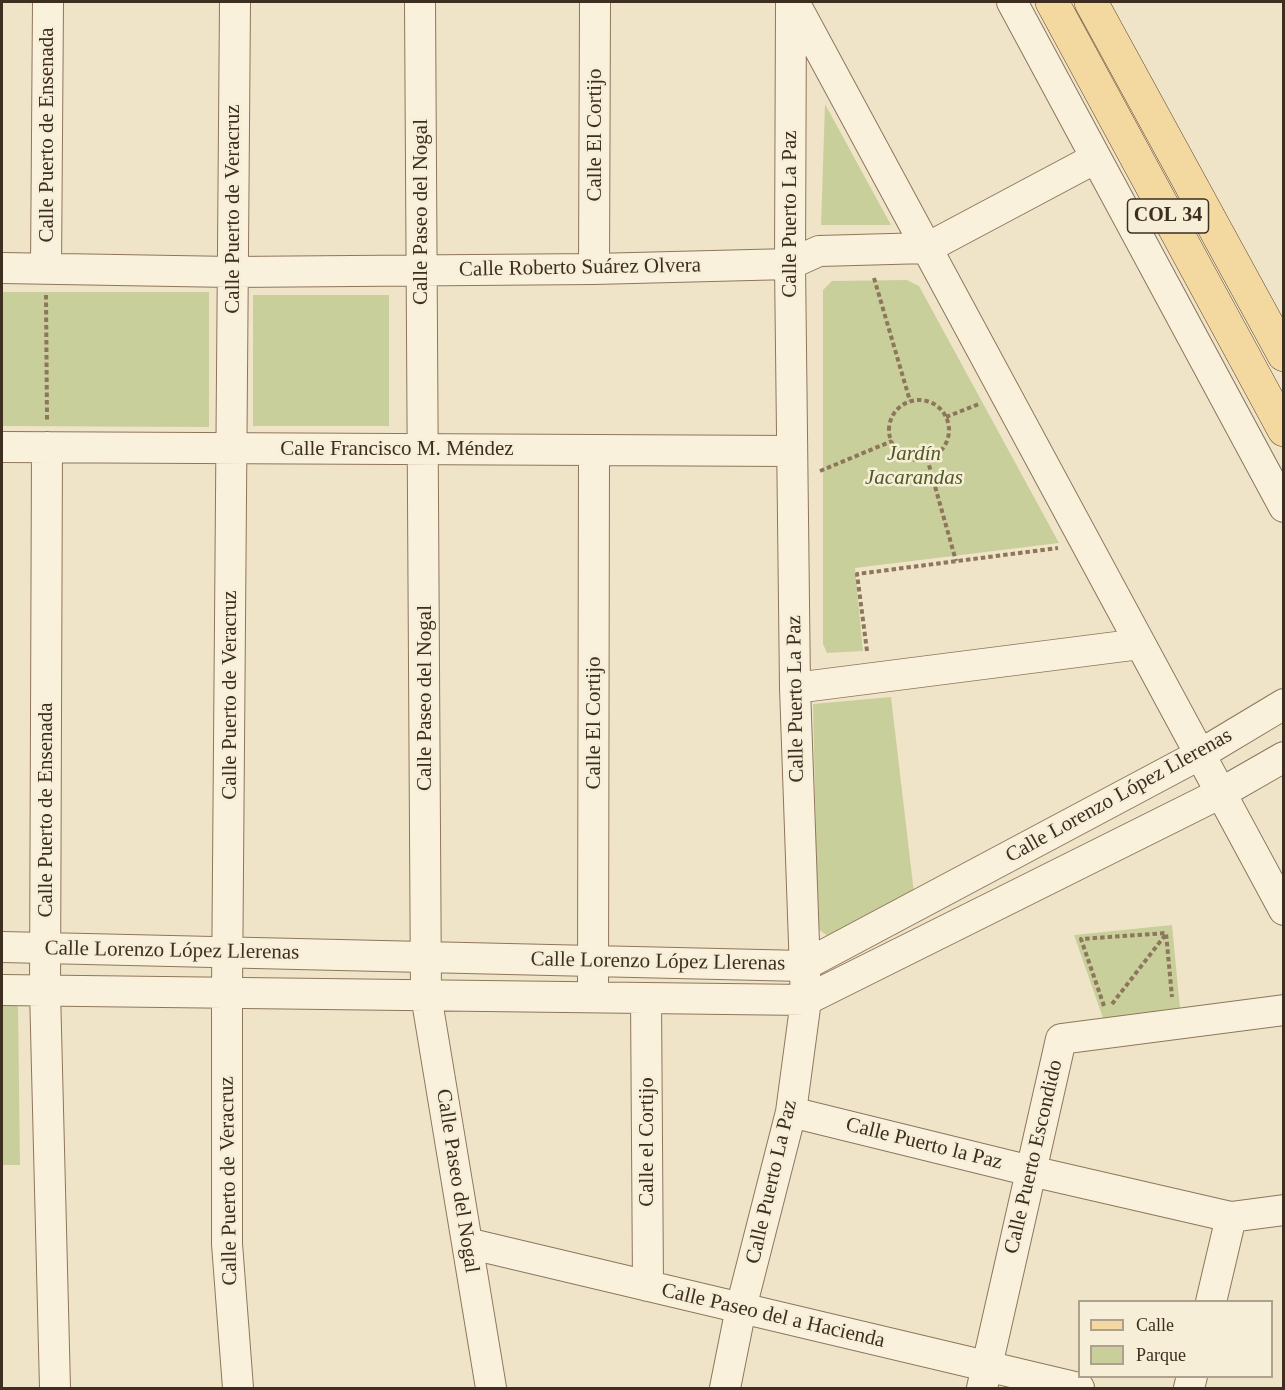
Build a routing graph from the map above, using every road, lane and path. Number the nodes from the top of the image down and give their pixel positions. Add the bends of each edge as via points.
1 (48, 2) edge
2 (235, 2) edge
3 (420, 2) edge
4 (595, 2) edge
5 (792, 2) edge
6 (1012, 2) edge
7 (1052, 2) edge
8 (1091, 2) edge
9 (1096, 158) junction
10 (927, 248) junction
11 (790, 264) junction
12 (2, 268) edge
13 (46, 268) junction
14 (594, 269) junction
15 (422, 270) junction
16 (232, 272) junction
17 (873, 273) dead end
18 (1284, 355) edge
19 (910, 401) junction
20 (983, 402) dead end
21 (946, 417) junction
22 (1284, 430) edge
23 (892, 441) junction
24 (2, 447) edge
25 (47, 447) junction
26 (231, 448) junction
27 (423, 449) junction
28 (594, 450) junction
29 (792, 450) junction
30 (927, 458) junction
31 (816, 473) dead end
32 (1284, 507) edge
33 (1062, 548) dead end
34 (956, 561) junction
35 (1140, 644) junction
36 (868, 658) dead end
37 (795, 688) junction
38 (1284, 705) edge
39 (1199, 754) junction
40 (1284, 758) edge
41 (1221, 794) junction
42 (1284, 910) edge
43 (1166, 933) junction
44 (2, 947) edge
45 (46, 948) junction
46 (228, 952) junction
47 (426, 957) junction
48 (593, 961) junction
49 (803, 966) junction
50 (2, 990) edge
51 (45, 990) junction
52 (227, 992) junction
53 (426, 995) junction
54 (592, 997) junction
55 (646, 998) junction
56 (806, 1000) junction
57 (1284, 1010) edge
58 (1174, 1025) junction
59 (791, 1112) junction
60 (1031, 1171) junction
61 (1284, 1210) edge
62 (1231, 1217) junction
63 (467, 1243) junction
64 (648, 1286) junction
65 (1211, 1300) edge
66 (741, 1308) junction
67 (984, 1378) edge
68 (55, 1389) edge
69 (238, 1389) edge
70 (491, 1389) edge
71 (725, 1389) edge
72 (1079, 1389) edge

1 - 13 street, Calle Puerto de Ensenada
2 - 16 street, Calle Puerto de Veracruz
3 - 15 street, Calle Paseo del Nogal
4 - 14 street, Calle El Cortijo
5 - 10 street
5 - 11 street, Calle Puerto La Paz
6 - 9 street
7 - 22 main road, COL 34
8 - 18 main road, COL 34
9 - 10 street, Calle Roberto Suárez Olvera
9 - 32 street
10 - 11 street, Calle Roberto Suárez Olvera via 819,251
10 - 35 street
11 - 14 street, Calle Roberto Suárez Olvera
11 - 29 street, Calle Puerto La Paz
12 - 13 street, Calle Roberto Suárez Olvera
13 - 16 street, Calle Roberto Suárez Olvera
13 - 25 path
14 - 15 street, Calle Roberto Suárez Olvera
15 - 16 street, Calle Roberto Suárez Olvera
15 - 27 street, Calle Paseo del Nogal
16 - 26 street, Calle Puerto de Veracruz
17 - 19 path
19 - 21 path via 933,403
19 - 23 path via 891,420
20 - 21 path
21 - 30 path via 949,426 945,445
23 - 30 path via 903,454
23 - 31 path
24 - 25 street, Calle Francisco M. Méndez
25 - 26 street, Calle Francisco M. Méndez
25 - 45 street, Calle Puerto de Ensenada
26 - 27 street, Calle Francisco M. Méndez
26 - 46 street, Calle Puerto de Veracruz
27 - 28 street, Calle Francisco M. Méndez
27 - 47 street, Calle Paseo del Nogal
28 - 29 street, Calle Francisco M. Méndez
28 - 48 street, Calle El Cortijo
29 - 37 street, Calle Puerto La Paz
30 - 34 path
33 - 34 path
34 - 36 path via 857,574
35 - 37 street
35 - 39 street
37 - 49 street, Calle Puerto La Paz
38 - 39 street, Calle Lorenzo López Llerenas
39 - 41 street
39 - 49 street, Calle Lorenzo López Llerenas
40 - 41 street, Calle Lorenzo López Llerenas
41 - 42 street
41 - 56 street, Calle Lorenzo López Llerenas
43 - 43 path via 1153,950 1106,1011 1081,939
43 - 58 path
44 - 45 street, Calle Lorenzo López Llerenas
45 - 46 street, Calle Lorenzo López Llerenas
45 - 51 street, Calle Puerto de Ensenada
46 - 47 street, Calle Lorenzo López Llerenas
46 - 52 street, Calle Puerto de Veracruz
47 - 48 street, Calle Lorenzo López Llerenas
47 - 53 street, Calle Paseo del Nogal
48 - 49 street, Calle Lorenzo López Llerenas
48 - 54 street, Calle El Cortijo
49 - 56 street, Calle Puerto La Paz
50 - 51 street, Calle Lorenzo López Llerenas
51 - 52 street, Calle Lorenzo López Llerenas
51 - 68 street, Calle Puerto de Ensenada
52 - 53 street, Calle Lorenzo López Llerenas
52 - 69 street, Calle Puerto de Veracruz via 227,1244
53 - 54 street, Calle Lorenzo López Llerenas
53 - 63 street, Calle Paseo del Nogal
54 - 55 street, Calle Lorenzo López Llerenas
55 - 56 street, Calle Lorenzo López Llerenas
55 - 64 street, Calle el Cortijo
56 - 59 street, Calle Puerto La Paz
57 - 58 street, Calle Puerto Escondido
58 - 60 street, Calle Puerto Escondido via 1061,1040
59 - 60 street, Calle Puerto la Paz
59 - 66 street, Calle Puerto La Paz
60 - 62 street, Calle Puerto la Paz
60 - 67 street, Calle Puerto Escondido
61 - 62 street
62 - 65 street
63 - 64 street, Calle Paseo del a Hacienda
63 - 70 street, Calle Paseo del Nogal
64 - 66 street, Calle Paseo del a Hacienda
66 - 67 street, Calle Paseo del a Hacienda
66 - 71 street, Calle Puerto La Paz
67 - 72 street, Calle Paseo del a Hacienda

